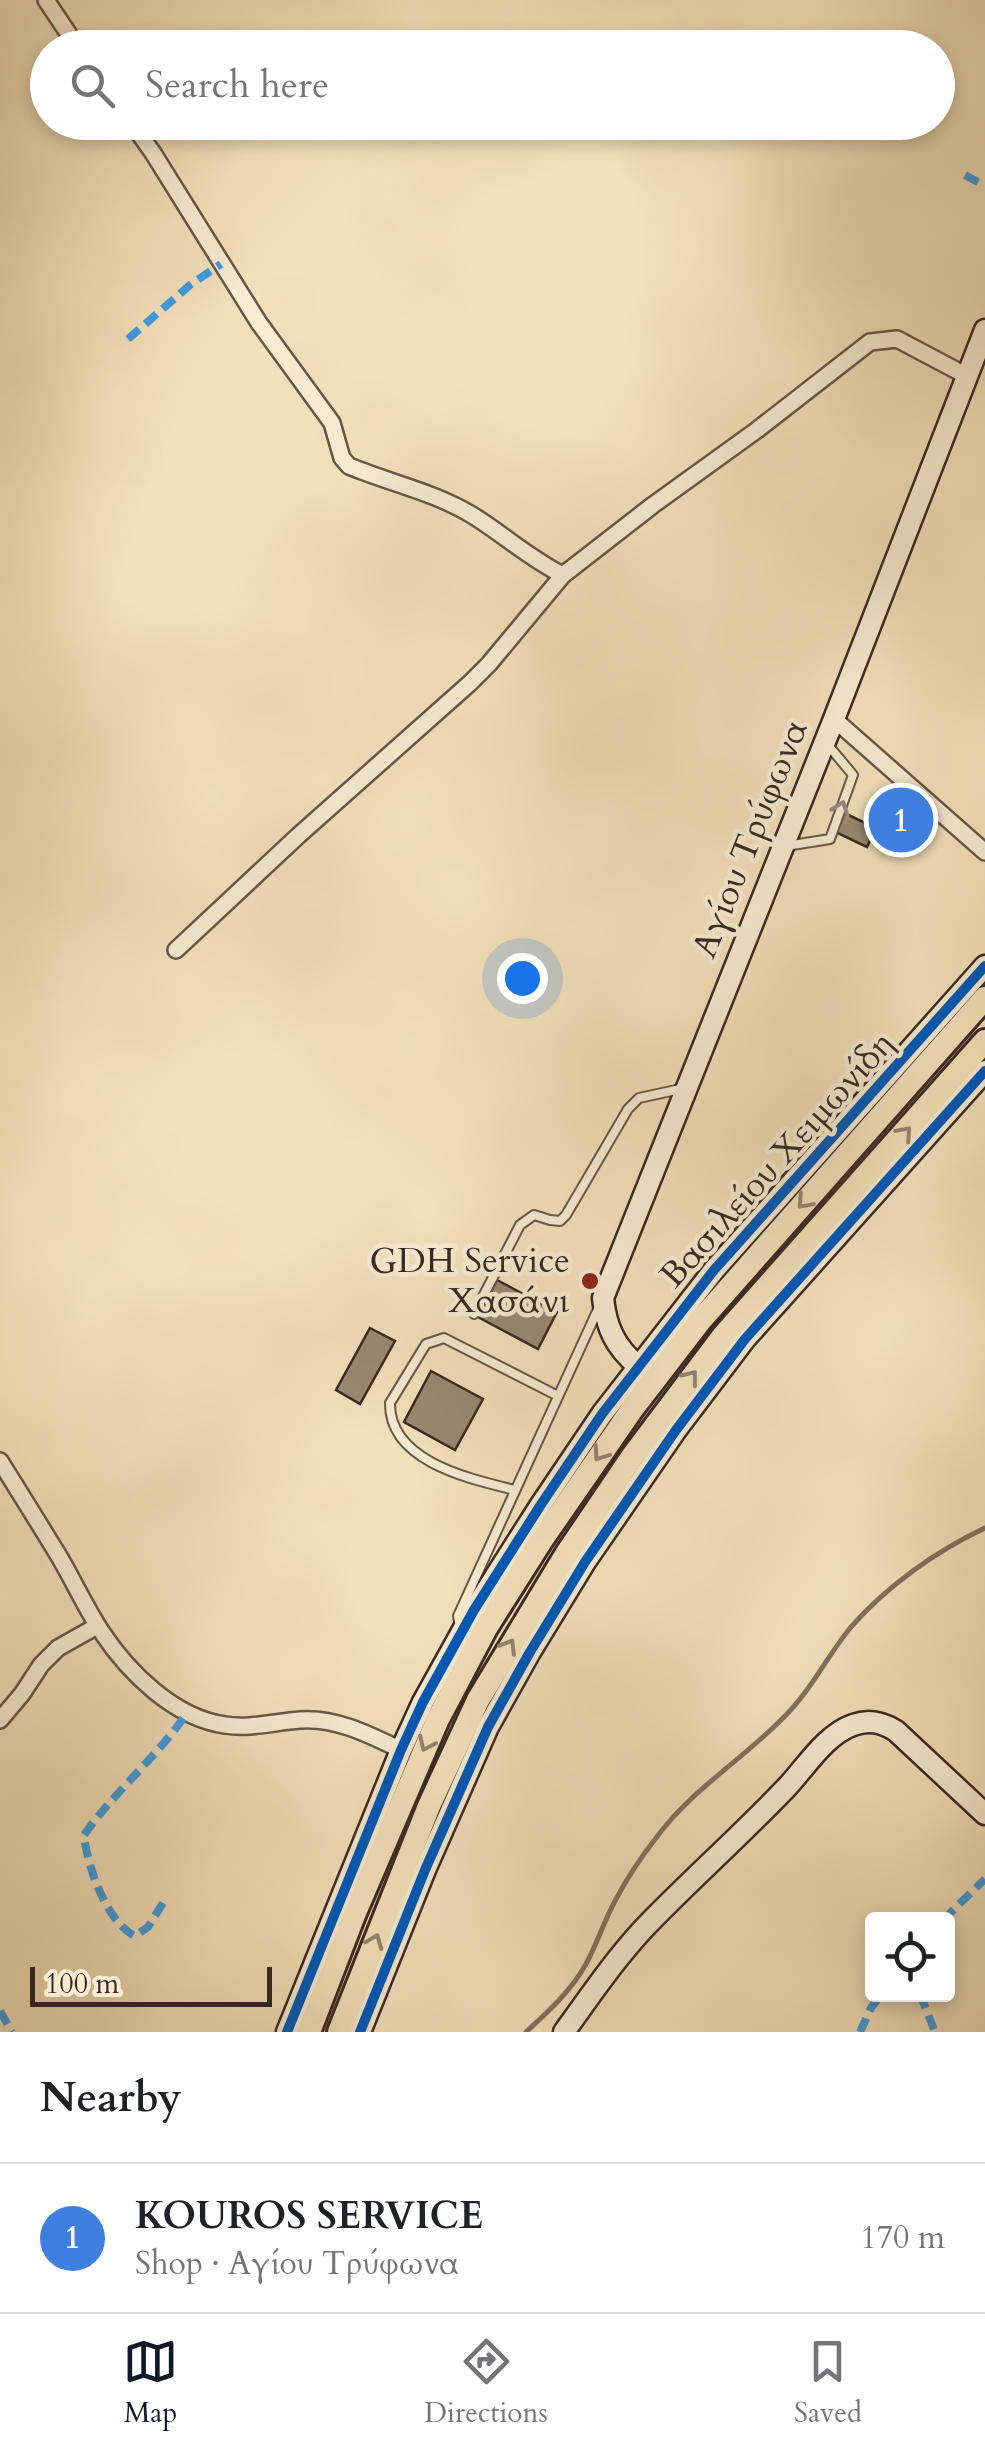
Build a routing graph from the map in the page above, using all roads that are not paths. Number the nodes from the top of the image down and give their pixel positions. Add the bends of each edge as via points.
1 (46, 0) edge
2 (66, 30) edge
3 (143, 140) edge
4 (985, 330) edge
5 (967, 376) junction
6 (563, 575) junction
7 (834, 719) junction
8 (824, 742) junction
9 (782, 846) junction
10 (985, 852) edge
11 (176, 950) dead end
12 (985, 966) edge
13 (985, 998) edge
14 (985, 1041) edge
15 (985, 1071) edge
16 (685, 1088) junction
17 (603, 1298) junction
18 (474, 1314) dead end
19 (638, 1366) junction
20 (558, 1396) junction
21 (0, 1461) edge
22 (515, 1490) junction
23 (98, 1626) junction
24 (461, 1631) junction
25 (0, 1720) edge
26 (400, 1750) junction
27 (985, 1814) edge
28 (288, 2032) edge
29 (309, 2032) edge
30 (339, 2032) edge
31 (360, 2032) edge
32 (564, 2032) edge

1 - 2 street
3 - 6 street via 259,323 332,423 349,466 446,501
4 - 5 street, Αγίου Τρύφωνα
5 - 6 street via 898,339 870,342
5 - 7 street, Αγίου Τρύφωνα
6 - 11 street via 490,664
7 - 8 street, Αγίου Τρύφωνα
7 - 10 street
8 - 9 street, Αγίου Τρύφωνα
9 -> 8 lane via 830,838 853,775
9 - 16 street, Αγίου Τρύφωνα
12 - 19 street, Βασιλείου Χειμωνίδη via 714,1270
13 -> 29 main road via 700,1320 534,1552 463,1668 422,1754
30 -> 14 main road via 478,1700 567,1554 697,1368
15 - 31 street via 745,1339 585,1562 488,1727
16 - 17 street, Αγίου Τρύφωνα
16 - 18 lane via 639,1098 628,1109 566,1215 560,1221 534,1215 520,1225
17 - 19 street via 611,1333
17 - 20 lane
19 - 24 street, Βασιλείου Χειμωνίδη
20 - 22 lane
20 - 22 lane via 444,1338 426,1344 390,1403 394,1426 431,1463
21 - 23 street
22 - 24 lane via 458,1616
23 - 25 street via 58,1648
23 - 26 street via 141,1678 202,1721 247,1727 317,1720
24 - 26 street, Βασιλείου Χειμωνίδη
26 - 28 street, Βασιλείου Χειμωνίδη
27 - 32 street via 896,1731 866,1721 851,1726 648,1924

